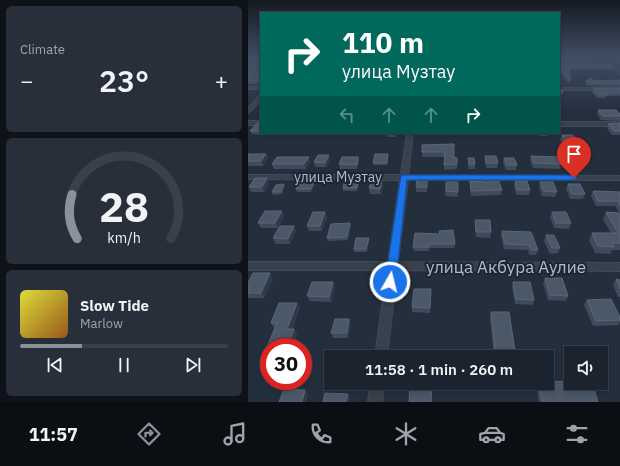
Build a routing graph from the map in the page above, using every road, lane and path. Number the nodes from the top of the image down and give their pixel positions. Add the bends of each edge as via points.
1 (248, 88) edge
2 (260, 88) edge
3 (560, 89) edge
4 (620, 89) edge
5 (260, 98) edge
6 (248, 111) edge
7 (248, 123) edge
8 (260, 123) edge
9 (560, 124) edge
10 (620, 124) edge
11 (410, 134) edge
12 (248, 177) edge
13 (404, 177) junction
14 (620, 178) edge
15 (248, 266) edge
16 (393, 267) junction
17 (620, 267) edge
18 (381, 350) edge
19 (376, 390) edge
20 (374, 402) edge

1 - 2 street
3 - 4 street
5 - 6 street
7 - 8 street
9 - 10 street
11 - 13 street
12 - 13 street, улица Музтау
13 - 14 street, улица Музтау
13 - 16 street
15 - 16 street, улица Акбура Аулие
16 - 17 street, улица Акбура Аулие
16 - 18 street
19 - 20 street

